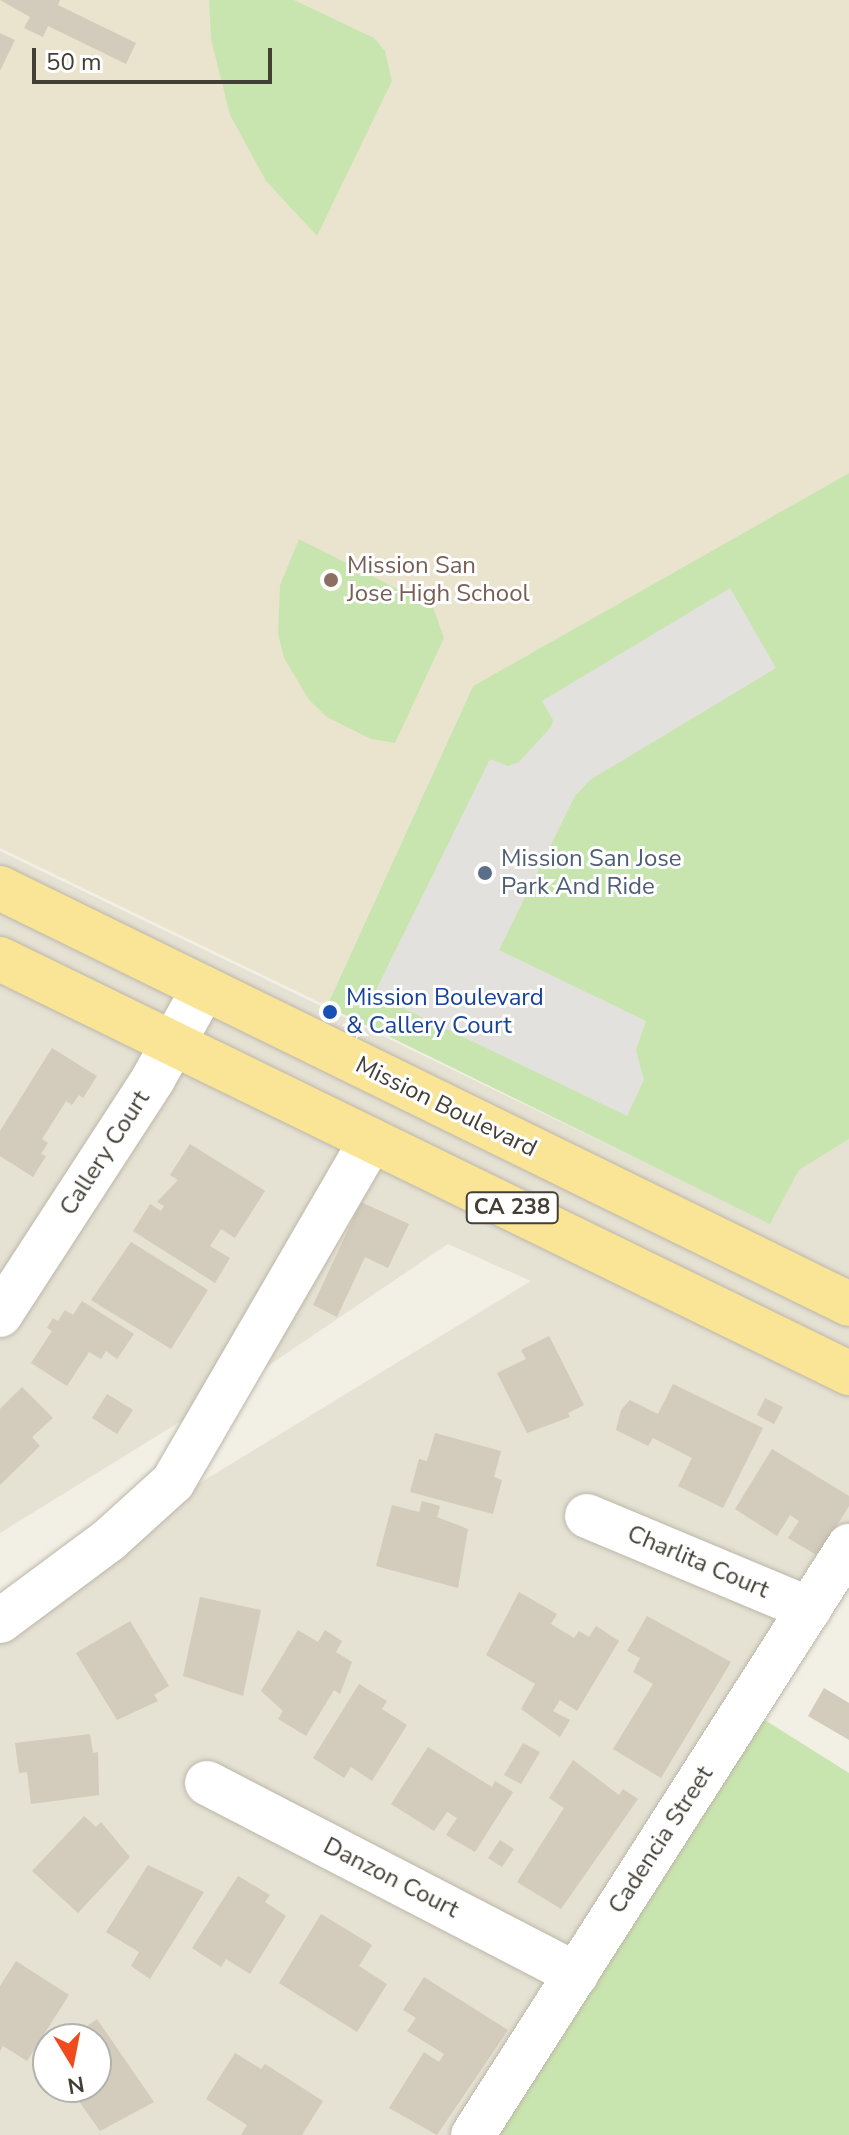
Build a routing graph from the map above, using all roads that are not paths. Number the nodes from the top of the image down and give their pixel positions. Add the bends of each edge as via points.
1 (0, 888) edge
2 (0, 959) edge
3 (204, 988) junction
4 (174, 1044) junction
5 (319, 1114) junction
6 (371, 1140) junction
7 (581, 1173) junction
8 (632, 1267) junction
9 (849, 1304) edge
10 (0, 1315) edge
11 (849, 1373) edge
12 (587, 1516) dead end
13 (849, 1546) edge
14 (809, 1609) junction
15 (0, 1621) edge
16 (207, 1783) dead end
17 (576, 1974) junction
18 (473, 2135) edge

1 - 3 main road, Mission Boulevard / CA 238
2 - 4 main road, CA 238
3 - 4 street, Callery Court
3 - 7 main road, Mission Boulevard / CA 238
4 - 5 main road, CA 238
4 - 10 street, Callery Court
5 - 6 main road, CA 238
5 - 7 main road via 456,1153 536,1188
6 - 8 main road, CA 238
6 - 15 street via 173,1482 109,1540
7 - 8 main road via 573,1190 576,1211 594,1237
7 - 9 main road, Mission Boulevard / CA 238
8 - 11 main road, CA 238
12 - 14 street, Charlita Court
13 - 14 street, Cadencia Street
14 - 17 street, Cadencia Street
16 - 17 street, Danzon Court
17 - 18 street, Cadencia Street

